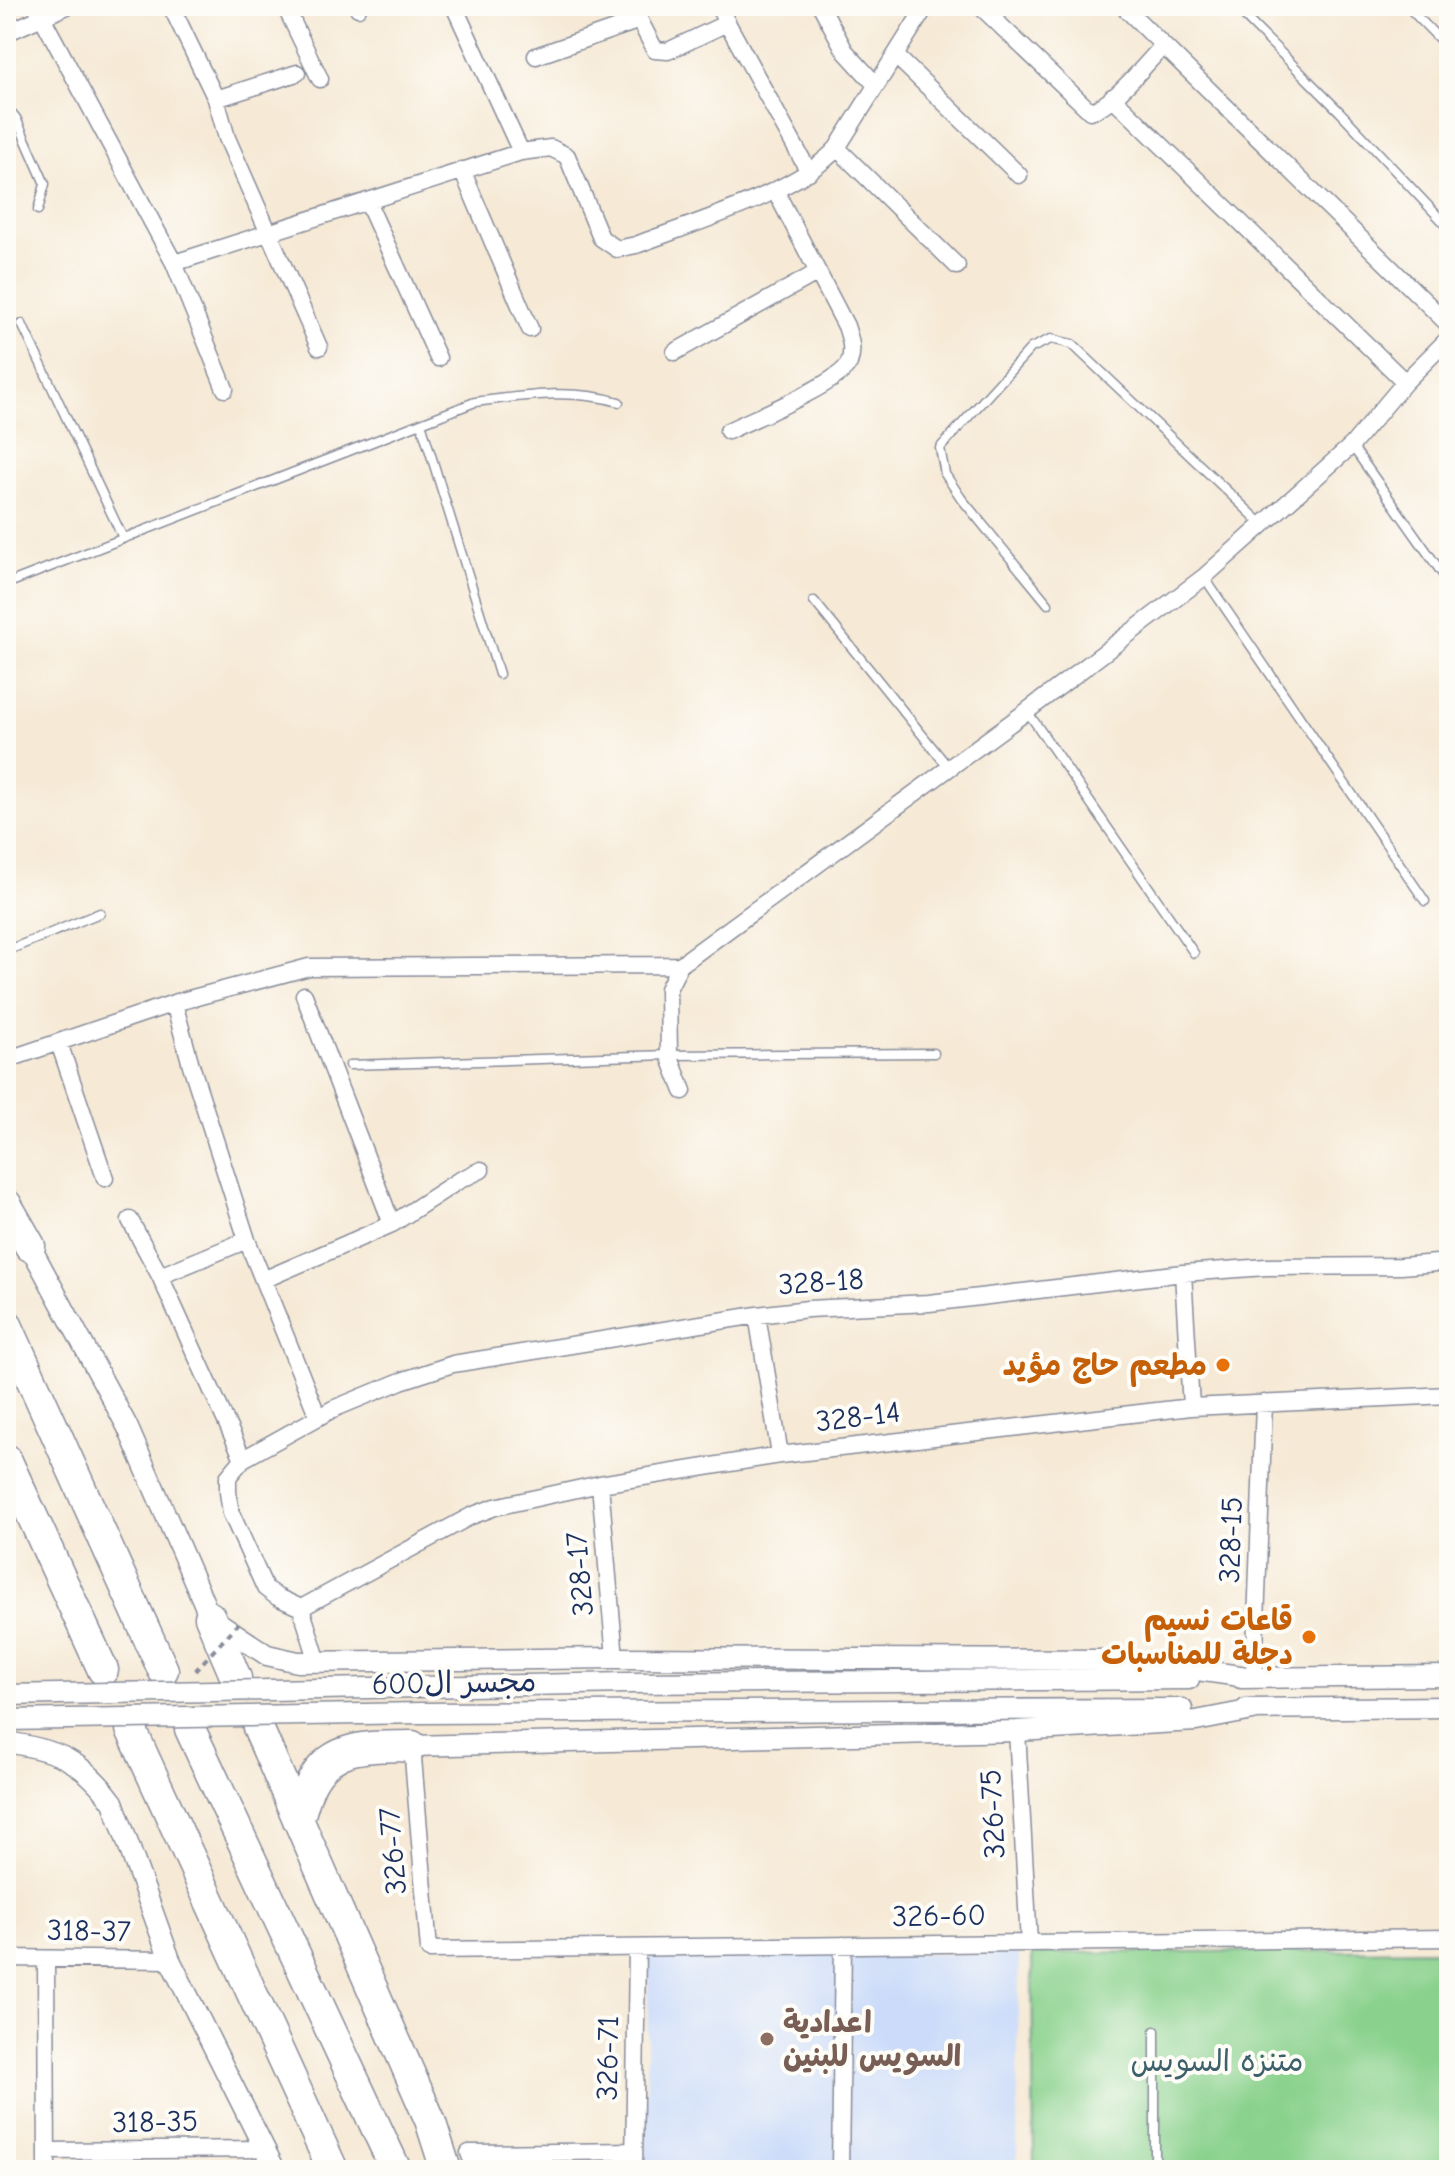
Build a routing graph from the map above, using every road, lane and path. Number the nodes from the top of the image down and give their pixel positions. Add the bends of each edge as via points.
1 (67, 6) edge
2 (171, 6) edge
3 (285, 6) edge
4 (454, 6) edge
5 (718, 6) edge
6 (821, 6) edge
7 (980, 6) edge
8 (1123, 6) edge
9 (1407, 6) edge
10 (922, 8) edge
11 (39, 11) edge
12 (636, 13) edge
13 (1245, 17) dead end
14 (727, 23) junction
15 (6, 33) edge
16 (1163, 46) junction
17 (1449, 49) edge
18 (895, 55) junction
19 (536, 56) dead end
20 (297, 73) dead end
21 (320, 79) dead end
22 (876, 85) junction
23 (1112, 97) junction
24 (216, 99) junction
25 (6, 106) edge
26 (837, 148) junction
27 (521, 152) junction
28 (462, 170) junction
29 (809, 172) junction
30 (1019, 175) dead end
31 (775, 190) junction
32 (367, 201) junction
33 (38, 210) dead end
34 (1449, 228) edge
35 (269, 233) junction
36 (174, 263) junction
37 (957, 266) dead end
38 (818, 272) junction
39 (22, 324) dead end
40 (1449, 325) edge
41 (530, 329) dead end
42 (1449, 338) edge
43 (319, 347) dead end
44 (675, 352) dead end
45 (438, 358) dead end
46 (1405, 382) junction
47 (225, 389) dead end
48 (619, 402) dead end
49 (421, 423) junction
50 (728, 431) dead end
51 (1352, 445) junction
52 (1262, 524) junction
53 (123, 538) junction
54 (1204, 577) junction
55 (1449, 583) edge
56 (6, 584) edge
57 (814, 601) dead end
58 (1048, 604) dead end
59 (499, 674) dead end
60 (1027, 711) junction
61 (949, 768) junction
62 (1425, 901) dead end
63 (100, 913) dead end
64 (6, 951) edge
65 (1194, 953) dead end
66 (680, 965) junction
67 (304, 995) dead end
68 (174, 1003) junction
69 (59, 1043) junction
70 (934, 1053) dead end
71 (669, 1055) junction
72 (6, 1060) edge
73 (350, 1065) dead end
74 (683, 1091) dead end
75 (481, 1170) dead end
76 (105, 1178) dead end
77 (6, 1190) edge
78 (6, 1204) edge
79 (130, 1220) dead end
80 (392, 1224) junction
81 (247, 1240) junction
82 (30, 1246) junction
83 (1449, 1262) edge
84 (1183, 1273) junction
85 (160, 1276) junction
86 (263, 1280) junction
87 (757, 1315) junction
88 (6, 1323) edge
89 (1449, 1395) edge
90 (1264, 1403) junction
91 (1191, 1407) junction
92 (318, 1417) junction
93 (780, 1455) junction
94 (6, 1459) edge
95 (243, 1459) junction
96 (600, 1484) junction
97 (301, 1608) junction
98 (225, 1620) junction
99 (615, 1658) junction
100 (318, 1662) junction
101 (103, 1670) dead end
102 (178, 1672) joint
103 (1449, 1676) edge
104 (236, 1678) dead end
105 (1254, 1678) junction
106 (6, 1695) edge
107 (1449, 1707) edge
108 (1258, 1709) junction
109 (6, 1720) edge
110 (258, 1728) dead end
111 (131, 1729) dead end
112 (190, 1729) dead end
113 (1017, 1731) junction
114 (6, 1742) edge
115 (412, 1746) junction
116 (298, 1820) junction
117 (1449, 1938) edge
118 (1029, 1943) junction
119 (843, 1945) junction
120 (637, 1948) junction
121 (429, 1950) joint
122 (6, 1958) edge
123 (46, 1959) junction
124 (170, 1960) junction
125 (1155, 2031) dead end
126 (263, 2149) junction
127 (47, 2151) junction
128 (634, 2151) junction
129 (47, 2170) edge
130 (275, 2170) edge
131 (333, 2170) edge
132 (396, 2170) edge
133 (446, 2170) edge
134 (476, 2170) edge
135 (634, 2170) edge
136 (840, 2170) edge
137 (1155, 2170) edge

1 - 11 street
2 - 24 street
3 - 21 street
4 - 27 street
5 - 14 street
6 - 22 street via 845,51
7 - 23 street via 1081,105 1099,109
8 - 16 street
9 - 17 lane
10 - 18 street
11 - 15 street
11 - 36 street
12 - 14 street via 655,50 668,51
12 - 19 street
13 - 34 lane
14 - 29 street
16 - 23 street
16 - 40 street
18 - 22 street
18 - 30 street
20 - 24 street
22 - 26 street
23 - 46 street
24 - 35 street via 227,138
25 - 33 lane via 45,184
26 - 29 street
26 - 37 street
27 - 28 street
27 - 31 street via 551,148 567,156 601,238 617,249
28 - 32 street
28 - 41 street
29 - 31 street
31 - 38 street
32 - 35 street
32 - 45 street
35 - 36 street
35 - 43 street
36 - 47 street
38 - 44 street
38 - 50 street via 846,326 850,360 825,384
39 - 53 lane
42 - 46 street
46 - 51 street
48 - 49 lane via 597,395 550,393 475,402
49 - 53 lane
49 - 59 lane
51 - 52 street
51 - 55 lane
52 - 54 street
52 - 58 lane via 1072,344 1051,339 1031,348 940,448 945,474 961,498
53 - 56 lane
54 - 60 street
54 - 62 lane
57 - 61 lane
60 - 61 street
60 - 65 lane
61 - 66 street
63 - 64 lane
66 - 68 street via 309,967
66 - 71 street via 668,989
67 - 80 street
68 - 69 street
68 - 81 street
69 - 72 street
69 - 76 street
70 - 71 lane
71 - 73 lane
71 - 74 street
75 - 80 street
77 - 82 street
78 - 82 highway
79 - 85 street
80 - 86 street
81 - 85 street
81 - 86 street
82 - 98 street
83 - 84 street, 328-18
84 - 87 street, 328-18 via 929,1303
84 - 91 street
85 - 95 street
86 - 92 street
87 - 92 street, 328-18 via 453,1364
87 - 93 street
88 - 102 highway
89 - 90 street, 328-14
90 - 91 street, 328-14
90 - 105 street, 328-15
91 - 93 street, 328-14
92 - 95 street, 328-18
93 - 96 street, 328-14
94 - 101 highway
95 - 97 street, 328-18 via 228,1477 231,1513 265,1588
96 - 97 street, 328-14 via 471,1516
96 - 99 street, 328-17
97 - 100 street
98 - 100 street via 267,1655
98 - 102 path, bridge
98 - 104 highway
99 - 100 street
99 - 105 street via 1104,1660
103 - 105 street
105 - 106 street, مجسر ال600, bridge
107 - 108 street
108 - 109 street, مجسر ال600, bridge
108 - 113 street via 1196,1721
110 - 116 highway
111 - 131 highway
112 - 132 highway
113 - 115 street
113 - 118 street, 326-75
114 - 124 street via 46,1749 82,1767 99,1783 113,1802
115 - 116 highway via 342,1752 314,1778
115 - 121 street, 326-77
116 - 133 highway via 430,2120
117 - 118 street, 326-60
118 - 119 street, 326-60
119 - 120 street, 326-60
119 - 136 street
120 - 121 street, 326-60
120 - 128 street, 326-71
122 - 123 street, 318-37
123 - 124 street, 318-37
123 - 127 street
124 - 126 street
125 - 137 lane
126 - 127 street, 318-35
126 - 130 street
127 - 129 street
128 - 134 street via 469,2153
128 - 135 street, 326-71

